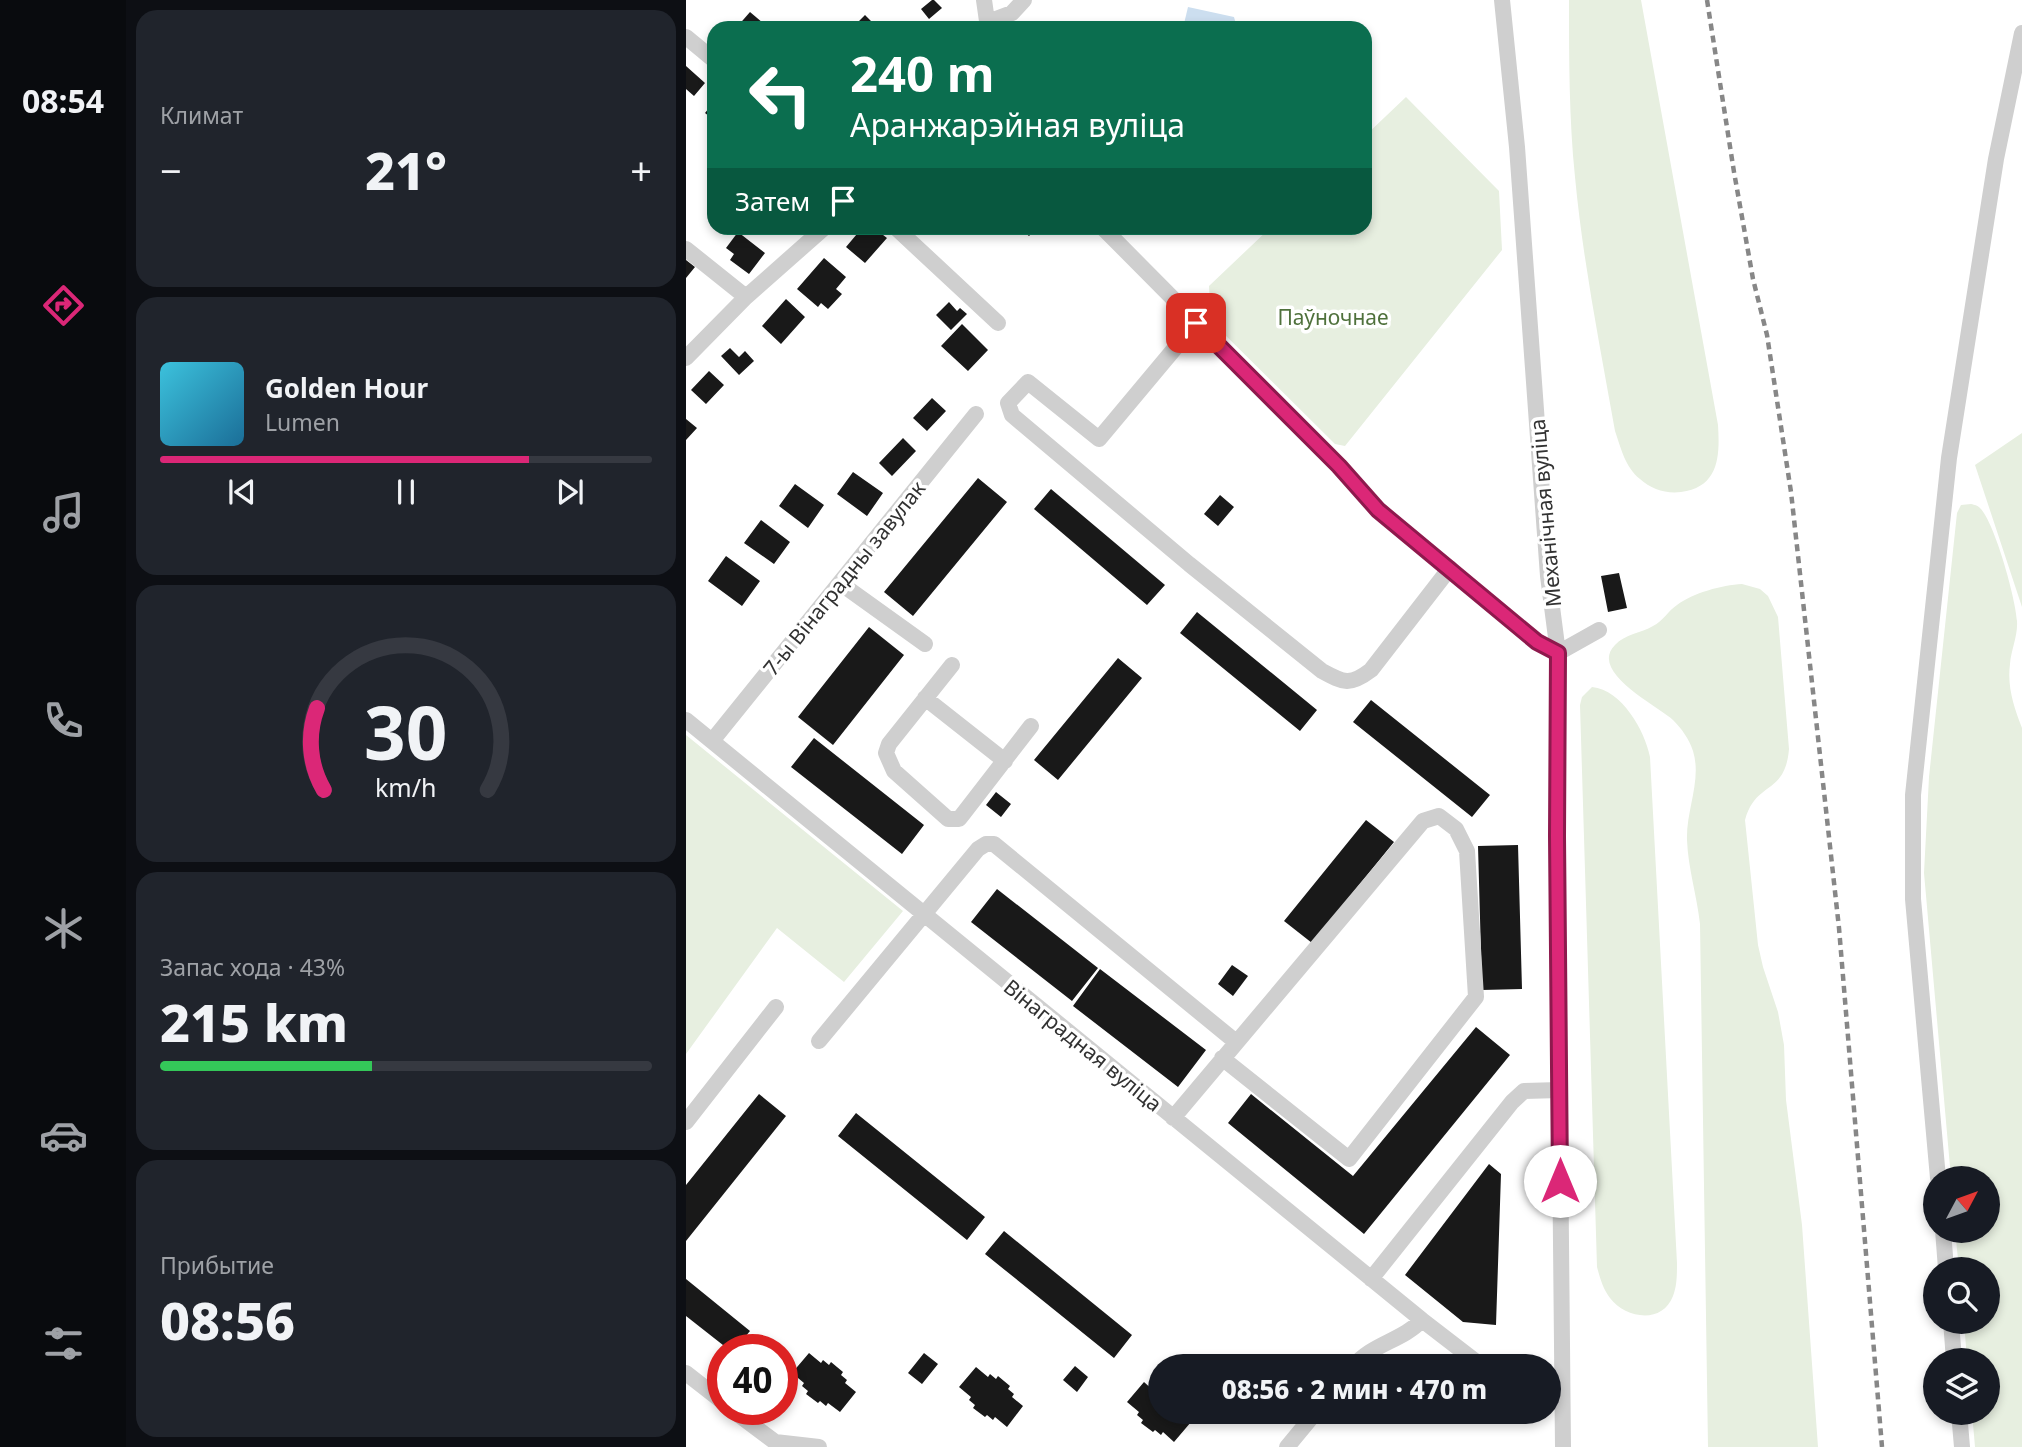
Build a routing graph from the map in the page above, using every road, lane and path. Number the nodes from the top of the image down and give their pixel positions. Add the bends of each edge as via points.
1 (984, 0) edge
2 (1024, 0) edge
3 (1502, 0) edge
4 (987, 21) edge
5 (995, 21) edge
6 (2022, 33) edge
7 (686, 37) edge
8 (707, 54) edge
9 (816, 235) edge
10 (904, 235) edge
11 (1110, 235) edge
12 (686, 249) edge
13 (746, 297) junction
14 (998, 323) dead end
15 (1196, 323) junction
16 (686, 358) edge
17 (976, 414) dead end
18 (1450, 568) junction
19 (840, 583) junction
20 (1599, 630) dead end
21 (925, 644) dead end
22 (1558, 653) junction
23 (952, 665) dead end
24 (925, 698) junction
25 (686, 720) edge
26 (1031, 726) dead end
27 (712, 741) junction
28 (1004, 761) junction
29 (923, 915) junction
30 (776, 1007) dead end
31 (819, 1041) dead end
32 (1236, 1042) junction
33 (1222, 1058) junction
34 (1560, 1090) junction
35 (1173, 1118) junction
36 (686, 1122) edge
37 (1937, 1166) edge
38 (1371, 1279) junction
39 (1422, 1320) junction
40 (1366, 1354) edge
41 (1466, 1354) edge
42 (1555, 1354) edge
43 (686, 1373) edge
44 (707, 1389) edge
45 (1306, 1424) edge
46 (1561, 1424) edge
47 (752, 1425) edge
48 (1960, 1425) edge
49 (819, 1447) edge
50 (1287, 1447) edge
51 (1563, 1447) edge
52 (1962, 1447) edge

1 - 4 street
2 - 5 street
3 - 22 street, Механічная вуліца
6 - 37 street via 1996,159 1949,458 1913,795 1913,899
7 - 8 street
9 - 13 street
10 - 14 street
11 - 15 street
12 - 13 street
13 - 16 street
15 - 18 street via 1378,510
15 - 18 street via 1099,439 1028,382 1008,409 1189,564 1322,671 1341,681 1358,680 1371,670
17 - 19 street, 7-ы Вінаградны завулак
18 - 22 street via 1537,642
19 - 21 street
19 - 27 street, 7-ы Вінаградны завулак
20 - 22 street
22 - 34 street, Механічная вуліца
23 - 24 street
24 - 28 street
24 - 28 street via 886,753 894,771 948,818 963,814
25 - 27 street, Вінаградная вуліца
26 - 28 street
27 - 29 street, Вінаградная вуліца
29 - 31 street
29 - 32 street via 978,849 994,844
29 - 35 street, Вінаградная вуліца
30 - 36 street
32 - 33 street
32 - 33 street via 1423,821 1439,816 1456,829 1467,852 1476,997 1349,1159
33 - 35 street
34 - 38 street via 1524,1091 1512,1102
34 - 42 street, Механічная вуліца
35 - 38 street, Вінаградная вуліца
38 - 39 street, Вінаградная вуліца
39 - 40 street
39 - 41 street, Вінаградная вуліца
43 - 44 street
45 - 50 street
46 - 51 street, Механічная вуліца
47 - 49 street via 775,1443
48 - 52 street

